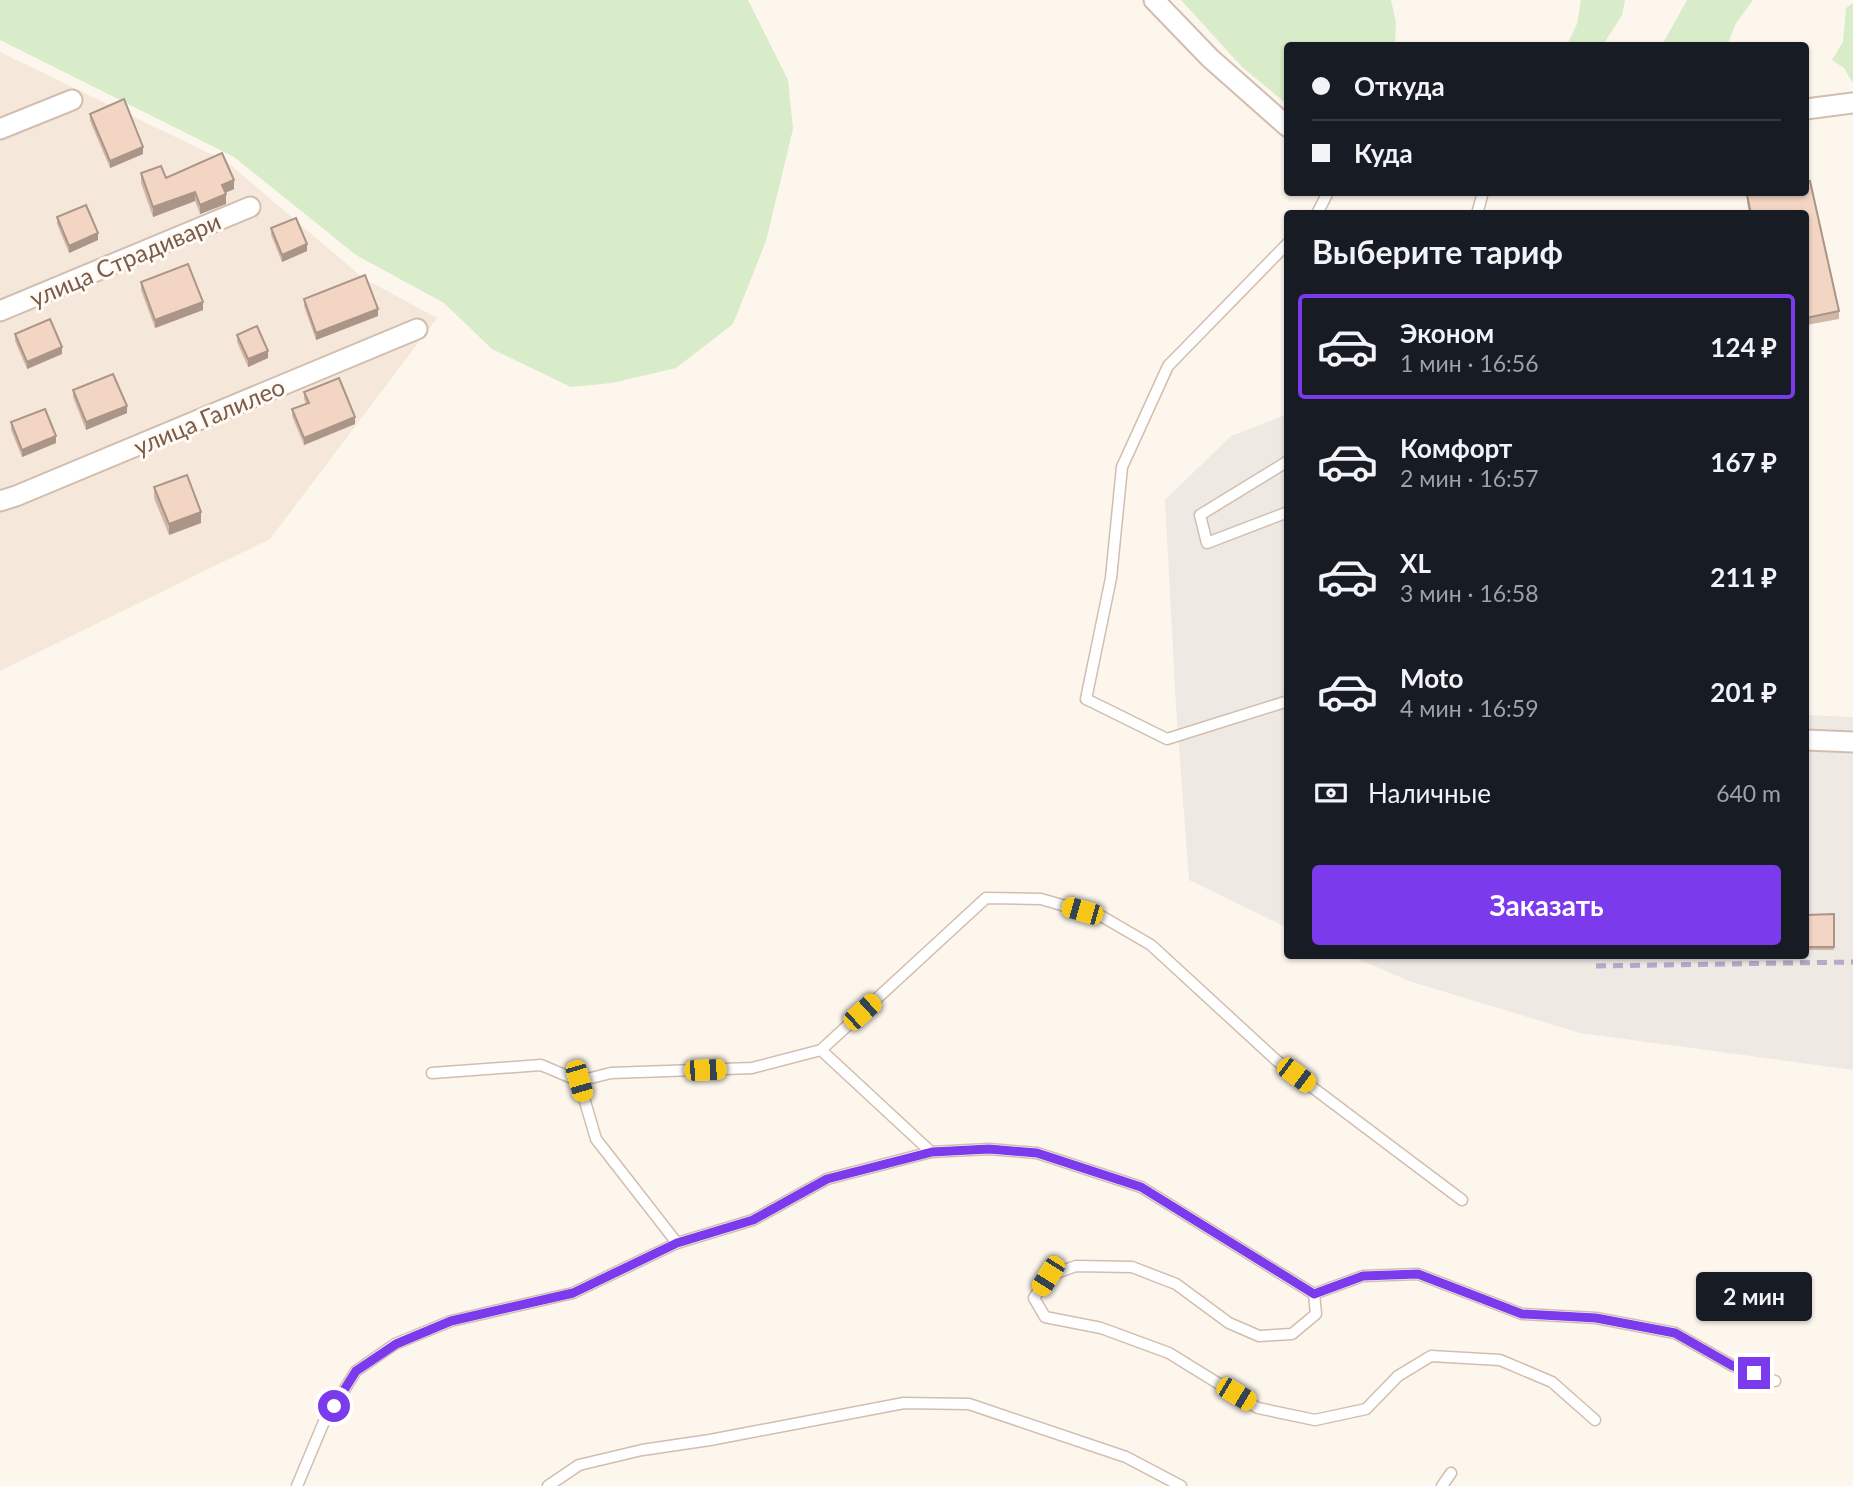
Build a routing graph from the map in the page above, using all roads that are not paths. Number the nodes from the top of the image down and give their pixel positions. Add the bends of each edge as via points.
1 (1154, 0) edge
2 (72, 100) dead end
3 (1853, 103) edge
4 (1809, 109) edge
5 (1284, 123) edge
6 (0, 129) edge
7 (250, 207) dead end
8 (1284, 247) edge
9 (0, 311) edge
10 (417, 329) dead end
11 (1284, 463) edge
12 (0, 501) edge
13 (1284, 514) edge
14 (1284, 702) edge
15 (1809, 740) edge
16 (1853, 742) edge
17 (821, 1049) junction
18 (432, 1073) dead end
19 (579, 1081) junction
20 (932, 1152) junction
21 (1462, 1200) dead end
22 (677, 1243) junction
23 (1314, 1294) junction
24 (1775, 1381) dead end
25 (1595, 1420) dead end
26 (1451, 1473) dead end
27 (297, 1486) edge
28 (548, 1486) edge
29 (1181, 1486) edge
30 (1442, 1486) edge

1 - 5 street
2 - 6 street
3 - 4 street
7 - 9 street, улица Страдивари
8 - 14 lane via 1168,366 1122,467 1111,578 1086,699 1167,739
10 - 12 street, улица Галилео
11 - 13 lane via 1200,515 1207,543
15 - 16 street
17 - 19 lane via 752,1068 611,1073
17 - 20 lane
17 - 21 lane via 986,898 1041,899 1103,917 1152,945 1276,1060
18 - 19 lane via 541,1065
19 - 22 lane via 596,1139
20 - 22 lane via 827,1179 753,1220
20 - 23 lane via 989,1149 1037,1153 1141,1187
22 - 27 lane via 573,1293 451,1321 396,1344 356,1371 323,1424
23 - 24 lane via 1363,1276 1418,1274 1522,1314 1596,1318 1675,1333 1733,1366
23 - 25 lane via 1316,1314 1292,1334 1259,1336 1229,1323 1176,1284 1132,1267 1076,1266 1048,1276 1034,1298 1045,1317 1101,1328 1169,1353 1258,1408 1315,1420 1366,1409 1398,1376 1431,1356 1500,1360 1552,1382
26 - 30 lane
28 - 29 lane via 579,1465 642,1450 904,1403 970,1404 1126,1457

